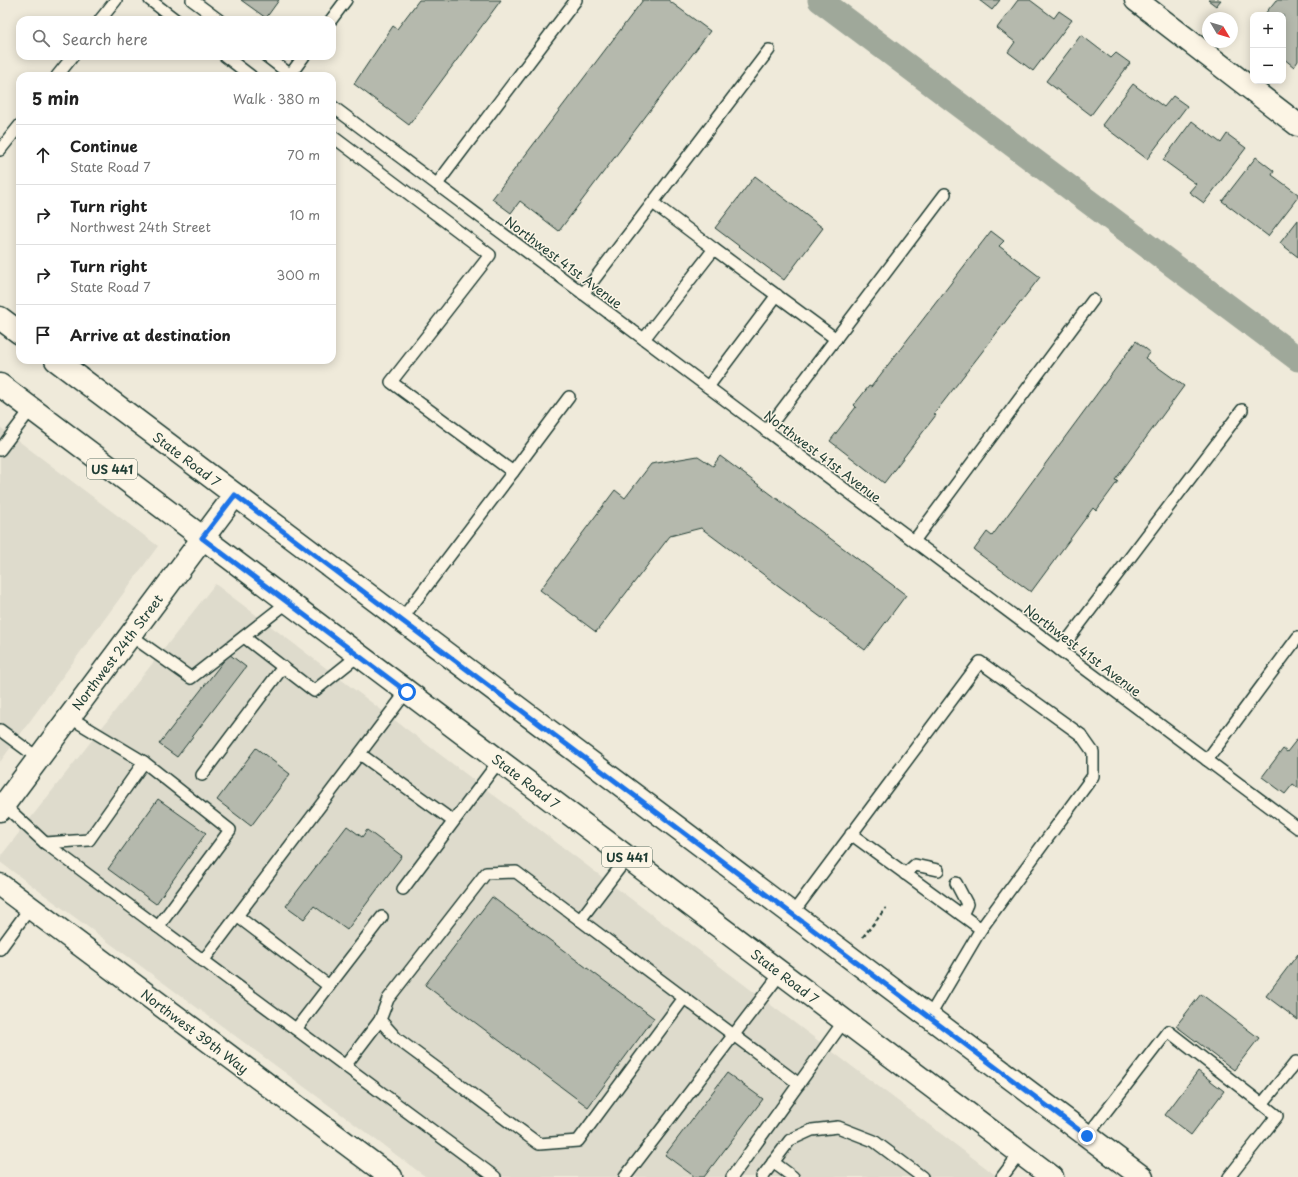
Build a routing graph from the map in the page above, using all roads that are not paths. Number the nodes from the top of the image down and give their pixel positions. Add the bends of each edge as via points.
1 (116, 0) edge
2 (150, 0) edge
3 (192, 0) edge
4 (346, 0) edge
5 (576, 0) edge
6 (1136, 0) edge
7 (103, 16) edge
8 (171, 16) edge
9 (213, 16) edge
10 (334, 16) edge
11 (769, 50) dead end
12 (70, 60) edge
13 (230, 60) edge
14 (271, 60) edge
15 (301, 60) edge
16 (60, 72) edge
17 (246, 72) edge
18 (287, 72) edge
19 (293, 72) edge
20 (336, 109) edge
21 (1298, 125) edge
22 (16, 130) edge
23 (336, 139) edge
24 (0, 150) edge
25 (437, 184) junction
26 (945, 194) dead end
27 (653, 203) junction
28 (714, 250) junction
29 (583, 294) junction
30 (777, 296) junction
31 (1093, 300) dead end
32 (0, 318) edge
33 (16, 330) edge
34 (644, 339) junction
35 (836, 339) junction
36 (61, 364) edge
37 (0, 385) edge
38 (708, 387) junction
39 (569, 397) dead end
40 (31, 409) junction
41 (1242, 410) dead end
42 (766, 431) junction
43 (0, 450) edge
44 (513, 472) junction
45 (235, 495) junction
46 (202, 538) junction
47 (914, 541) junction
48 (288, 602) junction
49 (401, 620) junction
50 (130, 635) junction
51 (244, 637) junction
52 (1298, 637) edge
53 (1060, 650) junction
54 (359, 655) junction
55 (283, 667) junction
56 (407, 692) junction
57 (69, 717) junction
58 (0, 730) edge
59 (360, 754) junction
60 (38, 758) junction
61 (1207, 760) junction
62 (498, 761) junction
63 (144, 762) junction
64 (202, 775) dead end
65 (2, 807) edge
66 (453, 821) junction
67 (1298, 828) edge
68 (851, 834) junction
69 (45, 843) junction
70 (627, 858) junction
71 (938, 870) dead end
72 (905, 874) junction
73 (956, 883) dead end
74 (0, 885) edge
75 (402, 889) dead end
76 (30, 908) junction
77 (792, 914) junction
78 (962, 915) junction
79 (237, 916) junction
80 (382, 918) dead end
81 (580, 920) junction
82 (158, 927) junction
83 (981, 929) junction
84 (0, 949) edge
85 (204, 961) junction
86 (780, 973) junction
87 (329, 986) junction
88 (684, 998) junction
89 (929, 1017) junction
90 (380, 1020) junction
91 (844, 1021) junction
92 (296, 1029) junction
93 (734, 1034) junction
94 (1298, 1064) edge
95 (345, 1066) junction
96 (799, 1084) junction
97 (1262, 1104) junction
98 (1087, 1136) junction
99 (1020, 1153) junction
100 (773, 1162) junction
101 (391, 1177) edge
102 (495, 1177) edge
103 (625, 1177) edge
104 (732, 1177) edge
105 (762, 1177) edge
106 (794, 1177) edge
107 (922, 1177) edge
108 (1002, 1177) edge
109 (1052, 1177) edge
110 (1142, 1177) edge
111 (1229, 1177) edge

1 - 7 lane
2 - 8 lane
3 - 9 lane
4 - 10 lane
5 - 25 lane
6 - 21 main road
11 - 27 lane
12 - 16 lane
13 - 17 lane
14 - 18 lane
15 - 19 lane
20 - 25 lane, Northwest 41st Avenue
22 - 24 lane
23 - 44 lane via 490,255 391,382
25 - 29 lane, Northwest 41st Avenue
26 - 35 lane
27 - 28 lane
27 - 29 lane
28 - 30 lane
28 - 34 lane
29 - 34 lane, Northwest 41st Avenue
30 - 35 lane
30 - 38 lane
31 - 47 lane
32 - 33 main road
34 - 38 lane, Northwest 41st Avenue
35 - 42 lane
36 - 45 main road, State Road 7
37 - 40 main road, State Road 7 / US 441
38 - 42 lane, Northwest 41st Avenue
39 - 44 lane
40 - 43 lane
40 - 46 main road, State Road 7 / US 441
41 - 53 lane
42 - 47 lane, Northwest 41st Avenue
44 - 49 lane
45 - 46 main road, Northwest 24th Street
45 - 49 main road, State Road 7
46 - 48 main road, State Road 7 / US 441
46 - 50 main road, Northwest 24th Street
47 - 53 lane, Northwest 41st Avenue
48 - 51 lane
48 - 54 main road, State Road 7 / US 441
49 - 77 main road, State Road 7
50 - 51 lane via 191,678
50 - 57 main road, Northwest 24th Street
51 - 55 lane
52 - 61 lane
53 - 61 lane, Northwest 41st Avenue
54 - 55 lane via 314,691
54 - 56 main road, State Road 7 / US 441
55 - 64 lane
56 - 59 lane
56 - 62 main road, State Road 7 / US 441
57 - 60 main road, Northwest 24th Street
57 - 63 lane
58 - 60 lane
59 - 66 lane
59 - 79 lane
60 - 65 main road, Northwest 24th Street
61 - 67 lane, Northwest 41st Avenue
62 - 66 lane
62 - 70 main road, State Road 7 / US 441
63 - 69 lane via 89,840
63 - 82 lane via 230,830
65 - 69 lane
66 - 75 lane
68 - 72 lane
68 - 77 lane
68 - 83 lane via 980,662 1081,735 1093,752 1093,776
69 - 82 lane
70 - 81 lane
70 - 86 main road, State Road 7 / US 441
71 - 72 lane via 915,865
72 - 78 lane
73 - 78 lane via 967,904
74 - 76 main road, Northwest 39th Way
76 - 84 lane
76 - 101 main road, Northwest 39th Way
77 - 89 main road, State Road 7
78 - 83 lane
79 - 85 lane
79 - 87 lane
80 - 87 lane
81 - 88 lane
81 - 90 lane via 516,872 486,873 388,999
82 - 85 lane
83 - 89 lane
85 - 92 lane
86 - 91 main road, State Road 7 / US 441
86 - 93 lane
87 - 92 lane
88 - 90 lane via 578,1141 539,1144 396,1038
88 - 93 lane
89 - 98 main road, State Road 7
90 - 95 lane
91 - 96 lane
91 - 99 main road, State Road 7 / US 441
92 - 95 lane
93 - 96 lane
93 - 103 lane
94 - 97 lane via 1296,1062
95 - 102 lane
96 - 104 lane
97 - 98 lane via 1168,1031
97 - 111 lane via 1277,1116
98 - 110 main road, State Road 7
99 - 108 lane
99 - 109 main road, State Road 7 / US 441
100 - 105 lane
100 - 106 lane
100 - 107 lane via 790,1140 812,1130 838,1127 874,1141

